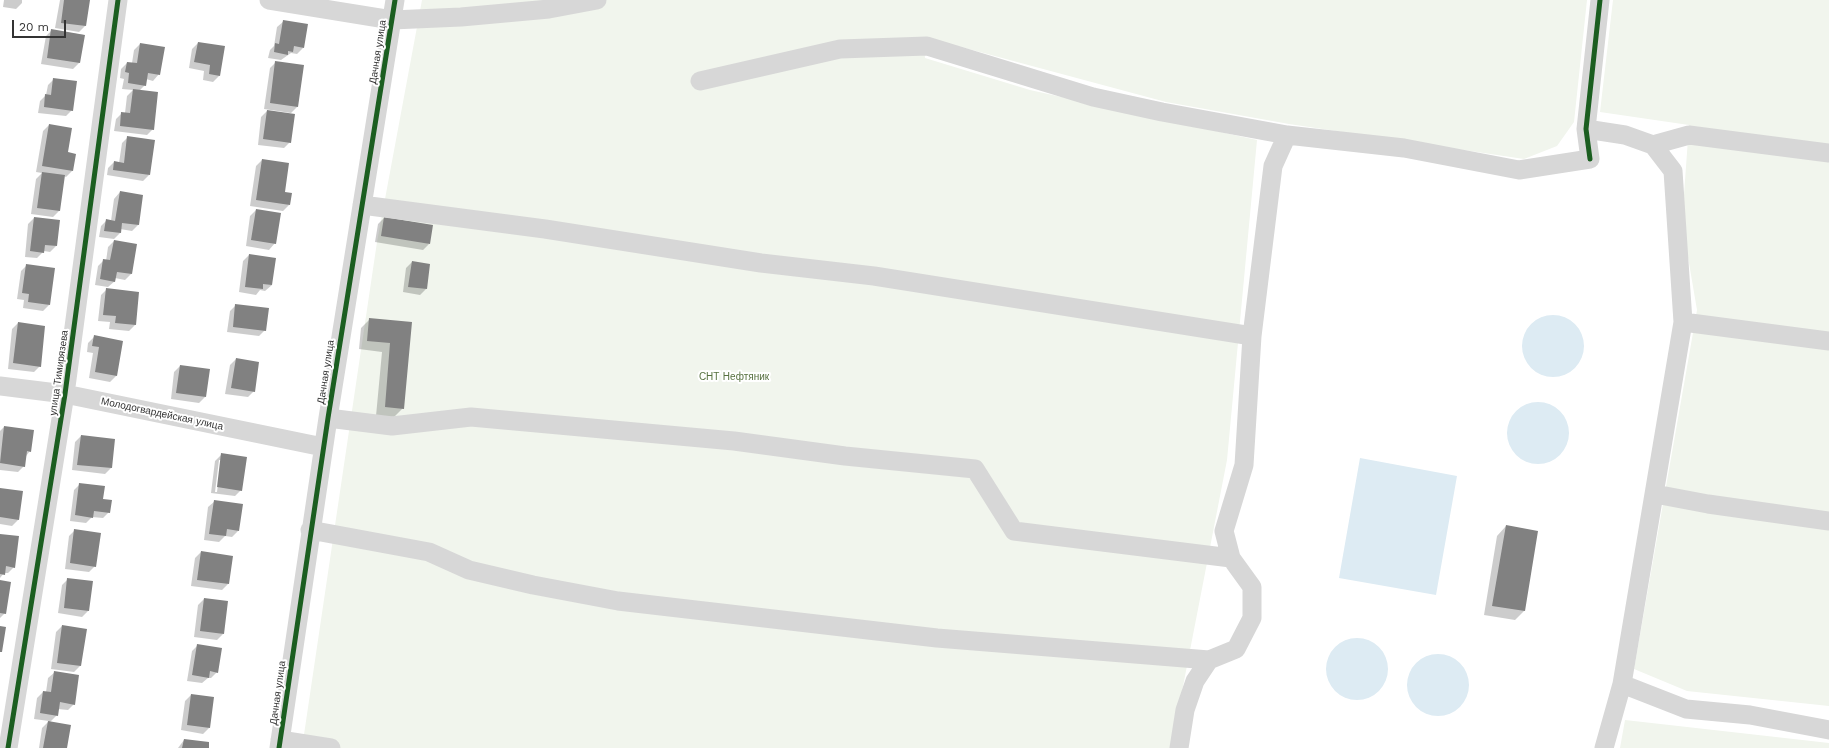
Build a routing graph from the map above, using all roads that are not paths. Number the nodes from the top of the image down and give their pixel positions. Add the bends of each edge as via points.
1 (118, 0) edge
2 (269, 0) edge
3 (395, 0) edge
4 (597, 0) edge
5 (1600, 0) edge
6 (392, 20) junction
7 (700, 81) dead end
8 (1586, 129) junction
9 (1287, 135) junction
10 (1653, 145) junction
11 (1829, 153) edge
12 (362, 205) junction
13 (1684, 322) junction
14 (1252, 336) junction
15 (1829, 341) edge
16 (0, 386) edge
17 (65, 394) junction
18 (328, 418) junction
19 (323, 447) junction
20 (1655, 494) junction
21 (1829, 520) edge
22 (310, 530) junction
23 (1231, 558) junction
24 (1209, 660) junction
25 (1622, 684) junction
26 (1829, 730) edge
27 (279, 744) edge
28 (8, 748) edge
29 (331, 748) edge
30 (1179, 748) edge
31 (1604, 748) edge

1 - 17 street, улица Тимирязева
2 - 6 street
3 - 6 street, Дачная улица
4 - 6 street via 549,9 468,17
5 - 8 street
6 - 12 street, Дачная улица
7 - 9 street via 840,49 928,46 1093,97
8 - 9 street via 1590,159 1519,170 1404,148
8 - 10 street via 1625,135
9 - 14 street via 1272,166
10 - 11 street via 1689,135
10 - 13 street via 1673,171
12 - 14 street via 546,229 761,263 874,276
12 - 18 street, Дачная улица
13 - 15 street
13 - 20 street
14 - 23 street via 1244,465 1224,531
16 - 17 street, Молодогвардейская улица
17 - 19 street, Молодогвардейская улица
17 - 28 street, улица Тимирязева
18 - 19 street, Дачная улица
18 - 23 street via 392,426 470,418 734,441 845,456 975,469 1014,531
19 - 22 street, Дачная улица
20 - 21 street via 1708,504
20 - 25 street
22 - 24 street via 429,552 469,570 618,601 937,638
22 - 27 street, Дачная улица
23 - 24 street via 1252,587 1252,618 1236,649
24 - 30 street via 1195,681 1185,710
25 - 26 street via 1686,709 1750,715
25 - 31 street
27 - 29 street

